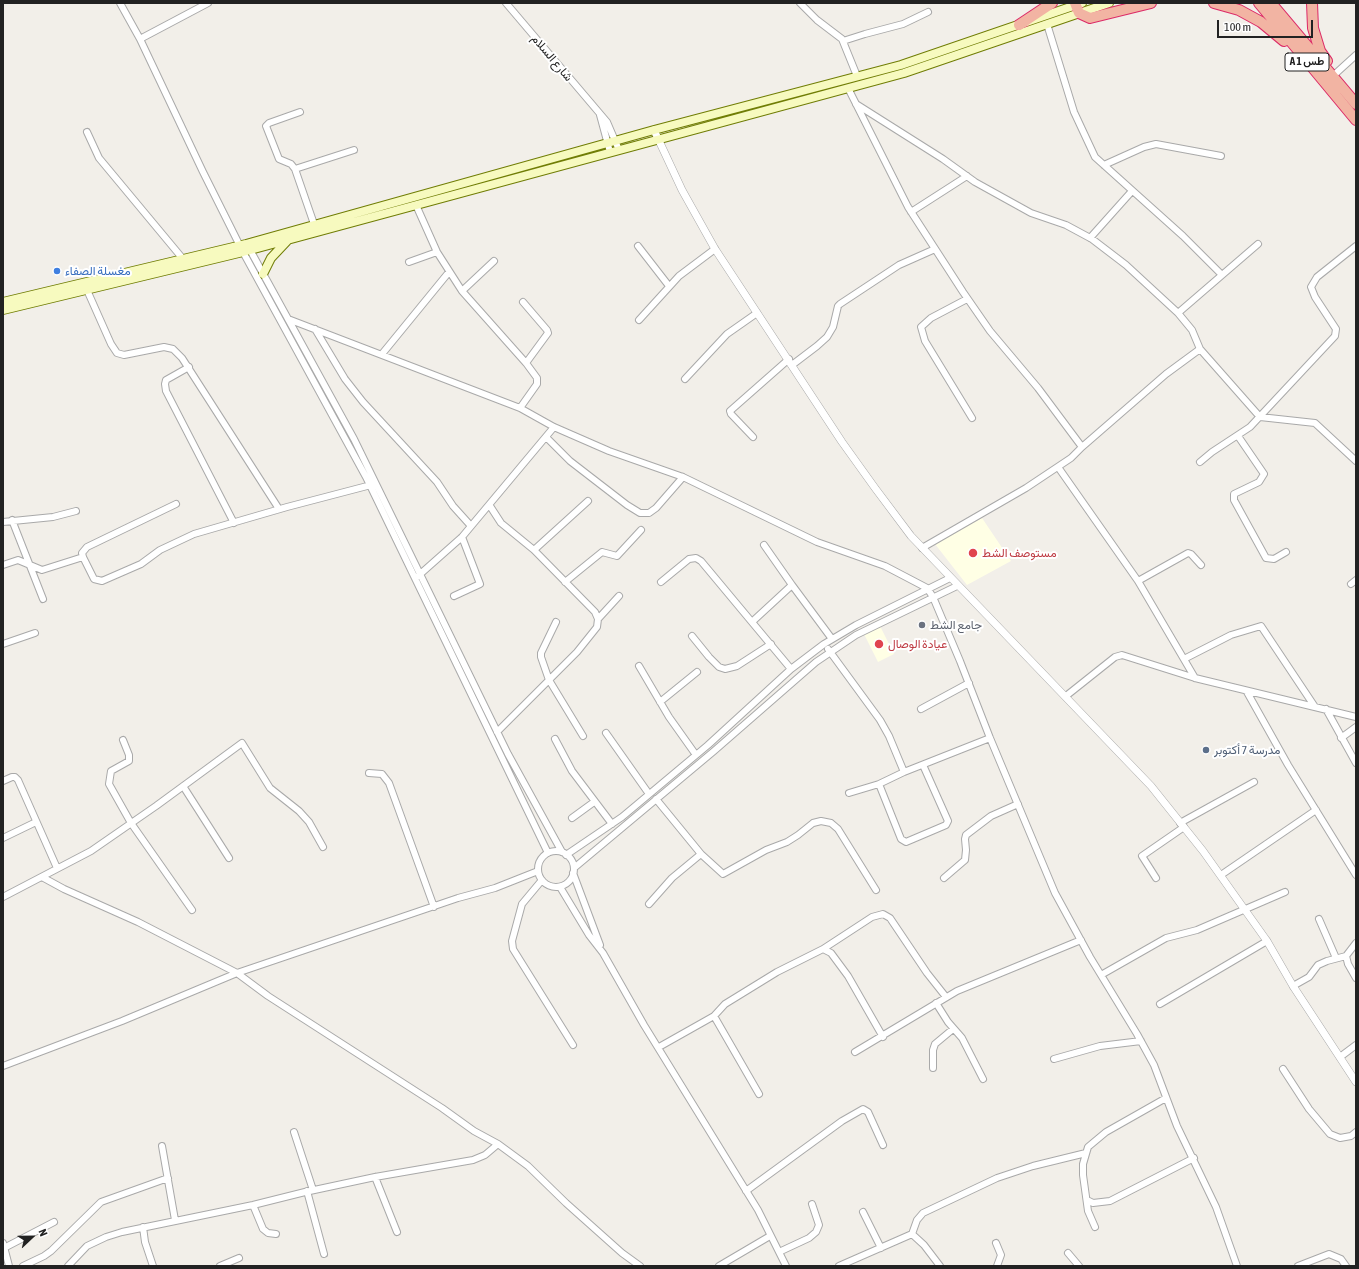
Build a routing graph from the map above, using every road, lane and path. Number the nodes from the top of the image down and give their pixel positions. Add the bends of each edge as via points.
1 (120, 3) edge
2 (208, 3) edge
3 (506, 3) edge
4 (800, 3) edge
5 (1052, 3) edge
6 (1109, 3) edge
7 (1151, 3) edge
8 (1214, 3) edge
9 (1259, 3) edge
10 (1271, 3) edge
11 (1312, 3) edge
12 (1078, 6) edge
13 (928, 12) dead end
14 (1047, 24) junction
15 (1019, 25) junction
16 (140, 39) junction
17 (843, 41) junction
18 (1356, 55) edge
19 (1303, 58) junction
20 (857, 76) junction
21 (1336, 78) junction
22 (848, 88) junction
23 (856, 104) junction
24 (1356, 104) edge
25 (300, 112) dead end
26 (599, 114) junction
27 (1356, 120) edge
28 (654, 130) junction
29 (87, 132) dead end
30 (617, 140) junction
31 (657, 140) junction
32 (607, 143) junction
33 (354, 150) dead end
34 (620, 150) junction
35 (610, 152) junction
36 (1221, 156) dead end
37 (1104, 165) junction
38 (295, 169) junction
39 (967, 176) junction
40 (1132, 191) junction
41 (416, 205) junction
42 (911, 212) junction
43 (314, 224) junction
44 (1090, 238) junction
45 (288, 240) junction
46 (1258, 244) dead end
47 (243, 246) junction
48 (638, 246) dead end
49 (1356, 246) edge
50 (715, 249) junction
51 (935, 249) junction
52 (437, 252) junction
53 (183, 259) junction
54 (494, 261) dead end
55 (409, 262) dead end
56 (449, 272) junction
57 (263, 274) junction
58 (1222, 275) junction
59 (669, 286) junction
60 (87, 290) junction
61 (462, 291) junction
62 (967, 299) junction
63 (3, 302) edge
64 (523, 302) dead end
65 (3, 310) edge
66 (758, 313) junction
67 (1178, 313) junction
68 (288, 319) junction
69 (639, 320) dead end
70 (315, 329) junction
71 (1200, 349) junction
72 (382, 354) junction
73 (790, 362) junction
74 (526, 363) junction
75 (189, 368) junction
76 (685, 379) dead end
77 (520, 408) junction
78 (1260, 417) junction
79 (972, 418) dead end
80 (554, 427) junction
81 (1238, 436) junction
82 (546, 437) junction
83 (753, 437) dead end
84 (1082, 447) junction
85 (1356, 461) edge
86 (1200, 462) dead end
87 (1058, 467) junction
88 (683, 477) junction
89 (371, 486) junction
90 (588, 501) dead end
91 (176, 504) dead end
92 (490, 506) junction
93 (279, 509) junction
94 (76, 511) dead end
95 (12, 520) junction
96 (3, 522) edge
97 (234, 523) junction
98 (471, 526) junction
99 (641, 530) dead end
100 (462, 537) junction
101 (764, 545) dead end
102 (922, 548) junction
103 (534, 550) junction
104 (1286, 552) dead end
105 (82, 557) junction
106 (30, 564) junction
107 (3, 565) edge
108 (1201, 565) dead end
109 (421, 574) junction
110 (950, 578) junction
111 (415, 579) junction
112 (1138, 581) junction
113 (565, 582) junction
114 (661, 582) dead end
115 (792, 585) junction
116 (957, 586) junction
117 (927, 588) junction
118 (454, 596) dead end
119 (619, 596) dead end
120 (932, 597) junction
121 (43, 599) dead end
122 (892, 607) junction
123 (897, 615) junction
124 (598, 619) junction
125 (753, 621) junction
126 (556, 622) dead end
127 (35, 633) dead end
128 (692, 636) dead end
129 (832, 639) junction
130 (3, 644) edge
131 (771, 644) junction
132 (824, 644) junction
133 (830, 652) junction
134 (1184, 659) junction
135 (639, 666) dead end
136 (791, 669) junction
137 (696, 672) dead end
138 (1195, 678) junction
139 (549, 680) junction
140 (969, 683) junction
141 (1247, 692) junction
142 (1066, 696) junction
143 (660, 702) junction
144 (1315, 707) junction
145 (921, 709) dead end
146 (1326, 709) junction
147 (1356, 717) edge
148 (1356, 727) edge
149 (497, 732) junction
150 (606, 733) dead end
151 (583, 736) dead end
152 (990, 738) junction
153 (1341, 738) junction
154 (555, 739) dead end
155 (123, 740) dead end
156 (696, 754) junction
157 (1356, 763) edge
158 (922, 765) junction
159 (904, 772) junction
160 (369, 773) dead end
161 (3, 781) edge
162 (1254, 782) dead end
163 (879, 784) junction
164 (183, 786) junction
165 (849, 793) dead end
166 (649, 794) junction
167 (656, 799) junction
168 (594, 802) junction
169 (1018, 804) junction
170 (1316, 810) junction
171 (572, 818) dead end
172 (36, 822) junction
173 (131, 823) junction
174 (612, 824) junction
175 (1182, 825) junction
176 (3, 838) edge
177 (323, 847) dead end
178 (548, 853) junction
179 (564, 854) junction
180 (701, 854) junction
181 (229, 858) dead end
182 (57, 868) junction
183 (573, 870) junction
184 (538, 871) junction
185 (1221, 875) junction
186 (1356, 875) edge
187 (42, 877) junction
188 (944, 878) dead end
189 (1156, 878) dead end
190 (542, 880) junction
191 (560, 887) junction
192 (876, 890) dead end
193 (1285, 892) dead end
194 (3, 897) edge
195 (649, 904) dead end
196 (434, 907) junction
197 (192, 910) dead end
198 (1245, 910) junction
199 (1319, 919) dead end
200 (1081, 940) junction
201 (1267, 941) junction
202 (1356, 943) edge
203 (823, 949) junction
204 (603, 953) junction
205 (1346, 956) junction
206 (1336, 958) junction
207 (237, 973) junction
208 (1101, 975) junction
209 (1356, 978) edge
210 (1293, 986) junction
211 (946, 997) junction
212 (936, 1003) junction
213 (1160, 1004) dead end
214 (714, 1016) junction
215 (953, 1029) junction
216 (883, 1036) junction
217 (1141, 1041) junction
218 (1356, 1045) edge
219 (573, 1046) dead end
220 (659, 1047) junction
221 (855, 1052) dead end
222 (1340, 1056) junction
223 (1054, 1059) dead end
224 (3, 1066) edge
225 (933, 1068) dead end
226 (1283, 1069) dead end
227 (983, 1079) dead end
228 (1356, 1082) edge
229 (760, 1094) dead end
230 (1166, 1098) junction
231 (294, 1132) dead end
232 (1356, 1132) edge
233 (498, 1144) junction
234 (883, 1145) dead end
235 (162, 1146) dead end
236 (1086, 1153) junction
237 (1194, 1158) junction
238 (376, 1177) junction
239 (168, 1178) junction
240 (310, 1191) junction
241 (746, 1191) junction
242 (1087, 1200) junction
243 (812, 1204) dead end
244 (253, 1205) junction
245 (863, 1212) dead end
246 (175, 1220) junction
247 (54, 1222) dead end
248 (143, 1227) junction
249 (1094, 1227) dead end
250 (397, 1232) dead end
251 (276, 1234) dead end
252 (912, 1234) junction
253 (770, 1236) junction
254 (996, 1243) dead end
255 (4, 1245) edge
256 (881, 1248) junction
257 (779, 1252) junction
258 (1068, 1253) dead end
259 (324, 1254) dead end
260 (239, 1258) dead end
261 (637, 1265) edge
262 (9, 1266) edge
263 (23, 1266) edge
264 (68, 1266) edge
265 (153, 1266) edge
266 (220, 1266) edge
267 (719, 1266) edge
268 (786, 1266) edge
269 (839, 1266) edge
270 (940, 1266) edge
271 (997, 1266) edge
272 (1079, 1266) edge
273 (1237, 1266) edge
274 (1298, 1266) edge
275 (1346, 1266) edge

1 - 16 street
2 - 16 street
3 - 26 street, شارع السلام
4 - 17 street
5 - 15 highway
6 - 12 main road
7 - 12 highway via 1090,18
8 - 19 highway via 1238,10 1261,22
9 - 19 highway, A 1 طس
10 - 21 highway, A 1 طس
11 - 21 highway via 1312,22 1316,40
12 - 14 main road
12 - 15 main road
13 - 17 street via 903,24
14 - 22 main road via 904,73
14 - 37 street via 1076,116 1091,150
15 - 20 main road via 927,57
16 - 47 street via 203,172
17 - 20 street
18 - 21 street
19 - 27 highway, A 1 طس
20 - 28 main road
21 - 24 highway, A 1 طس
22 - 23 street
22 - 31 main road
23 - 39 street
23 - 42 street
25 - 38 street via 266,126 279,159 291,164
26 - 30 street, شارع السلام via 610,126
26 - 32 street
28 - 30 main road
28 - 31 street
29 - 53 street via 99,158
30 - 32 main road
30 - 34 street, شارع السلام
31 - 34 main road
31 - 50 street
32 - 35 street
32 - 43 main road
33 - 38 street
34 - 35 main road
35 - 41 main road
36 - 37 street via 1156,144
37 - 40 street
38 - 43 street
39 - 42 street
39 - 44 street via 1031,213 1066,225
40 - 44 street
40 - 58 street
41 - 45 main road
41 - 52 street
42 - 51 street
43 - 47 main road
44 - 67 street via 1126,265
45 - 47 main road
45 - 57 main road via 271,258
46 - 58 street
47 - 53 main road
47 - 57 street
47 - 60 main road
47 - 89 street
48 - 59 street
49 - 78 street via 1317,277 1311,287 1336,329 1335,336
50 - 59 street via 688,268
50 - 66 street
51 - 62 street
51 - 73 street via 899,265 840,304 833,327 826,337 817,346
52 - 55 street
52 - 56 street
53 - 63 main road
54 - 61 street
56 - 61 street
56 - 72 street
57 - 68 street
58 - 67 street
59 - 69 street
60 - 65 main road
60 - 75 street via 117,353 124,355 168,347 177,352
61 - 74 street
62 - 79 street via 930,318 921,327 925,341
62 - 84 street
64 - 74 street via 548,330
66 - 73 street
66 - 76 street via 727,334
67 - 71 street via 1192,330
68 - 70 street
68 - 109 street via 354,439
70 - 72 street
70 - 98 street via 345,379 363,402 437,482 452,506
71 - 78 street
71 - 84 street via 1166,374
72 - 77 street
73 - 83 street via 730,411
73 - 102 street via 842,442
74 - 77 street via 537,378 537,384
75 - 93 street
75 - 97 street via 166,380 166,391
77 - 80 street
78 - 81 street
78 - 85 street via 1315,424
80 - 82 street
80 - 88 street via 609,451
81 - 86 street
81 - 104 street via 1264,474 1259,482 1234,494 1234,500 1266,558 1274,559
82 - 88 street via 570,461 640,513 650,513 656,508
82 - 92 street
84 - 87 street
87 - 102 street
87 - 112 street
88 - 117 street via 817,542 885,566
89 - 93 street
89 - 111 street
90 - 103 street
91 - 105 street via 87,547
92 - 98 street
92 - 103 street via 501,523
93 - 97 street
94 - 95 street
95 - 96 street
95 - 106 street
97 - 105 street via 175,542 141,564 102,582 94,580
98 - 100 street
99 - 113 street via 617,556 602,552
100 - 109 street
100 - 118 street via 480,584
101 - 115 street
102 - 110 street
103 - 113 street
105 - 106 street via 42,570
106 - 107 street via 18,560
106 - 121 street
108 - 112 street via 1188,553
109 - 111 street
109 - 149 street
110 - 116 street
110 - 117 street
111 - 178 street
112 - 134 street
113 - 124 street via 595,612
114 - 125 street via 689,559 696,558
115 - 125 street
115 - 129 street
116 - 120 street
116 - 142 street
117 - 120 street
117 - 122 street
119 - 124 street
120 - 123 street
120 - 140 street
122 - 123 street
122 - 129 street
123 - 133 street via 856,635
124 - 139 street via 597,627 590,636
125 - 131 street
126 - 139 street via 541,653
127 - 130 street
128 - 131 street via 709,657 725,669 737,666
129 - 132 street
131 - 136 street
132 - 133 street
132 - 136 street
133 - 159 street via 880,720
133 - 167 street
134 - 138 street
134 - 144 street via 1231,635 1261,626
135 - 143 street
136 - 156 street
137 - 143 street
138 - 141 street
138 - 142 street via 1122,655 1115,657
139 - 149 street
139 - 151 street
140 - 145 street
140 - 152 street
141 - 144 street
141 - 170 street
142 - 175 street via 1150,786
143 - 156 street
144 - 146 street
146 - 147 street
146 - 153 street
148 - 153 street
149 - 179 street
150 - 166 street
152 - 158 street
152 - 169 street
153 - 157 street
154 - 168 street via 572,771
155 - 173 street via 129,761 112,771 109,784
156 - 166 street
158 - 159 street
158 - 163 street via 948,821 946,825 906,842 901,839
159 - 163 street
160 - 196 street via 382,774 389,783
161 - 172 street via 12,777 18,780
162 - 175 street
163 - 165 street
164 - 173 street
164 - 177 street via 240,743 244,744 270,788 309,822
164 - 181 street
166 - 174 street
167 - 180 street
167 - 183 street
168 - 171 street
168 - 174 street
169 - 188 street via 990,816 966,835 965,860
169 - 200 street via 1055,893
170 - 185 street
170 - 186 street
172 - 176 street
172 - 182 street
173 - 182 street via 90,851
173 - 197 street
174 - 179 street
175 - 185 street
175 - 189 street via 1142,856
178 - 179 street
178 - 184 street via 540,861
179 - 183 street via 570,858
180 - 192 street via 723,874 766,850 787,842 813,823 821,821 838,829
180 - 195 street via 672,878
182 - 187 street
183 - 191 street via 569,882
183 - 204 street
184 - 190 street
184 - 196 street
185 - 198 street
187 - 194 street
187 - 207 street via 138,922
190 - 191 street via 550,886
190 - 219 street via 522,904 512,941 513,948
191 - 204 street
193 - 198 street
196 - 207 street
198 - 201 street
198 - 208 street via 1197,930 1166,938
199 - 206 street
200 - 208 street
200 - 211 street
201 - 210 street
201 - 213 street
202 - 205 street
203 - 211 street via 872,917 883,914 890,918
203 - 214 street via 776,972 725,1004
203 - 216 street via 832,953 848,976
204 - 220 street
205 - 206 street
205 - 209 street
206 - 210 street via 1318,965 1309,977
207 - 224 street via 122,1021
207 - 233 street via 474,1131
208 - 217 street
210 - 222 street
211 - 212 street
212 - 215 street
212 - 216 street
214 - 220 street
214 - 229 street
215 - 225 street via 935,1044
215 - 227 street via 962,1038
216 - 221 street
217 - 223 street via 1100,1046
217 - 230 street via 1154,1065
218 - 222 street
220 - 241 street
222 - 228 street
226 - 232 street via 1309,1109 1330,1134 1340,1138
230 - 236 street via 1106,1132 1088,1147
230 - 237 street
231 - 240 street
233 - 238 street via 485,1155 473,1160
233 - 261 street via 528,1166
234 - 241 street via 868,1112 863,1109 842,1121
235 - 239 street
236 - 242 street via 1082,1175
236 - 252 street via 997,1178 923,1213 917,1220
237 - 242 street via 1110,1201 1093,1203
237 - 273 street via 1216,1207
238 - 240 street
238 - 250 street
239 - 246 street
239 - 263 street via 101,1202 48,1254
240 - 244 street
240 - 259 street
241 - 253 street
242 - 249 street
243 - 257 street via 819,1225 816,1232
244 - 246 street
244 - 251 street via 262,1229
245 - 256 street
246 - 248 street
247 - 255 street
248 - 264 street via 106,1237 87,1246
248 - 265 street
252 - 256 street
252 - 270 street
253 - 257 street
253 - 267 street
254 - 271 street via 1001,1255
255 - 262 street
256 - 269 street
257 - 268 street
258 - 272 street
260 - 266 street
274 - 275 street via 1329,1254 1341,1259

